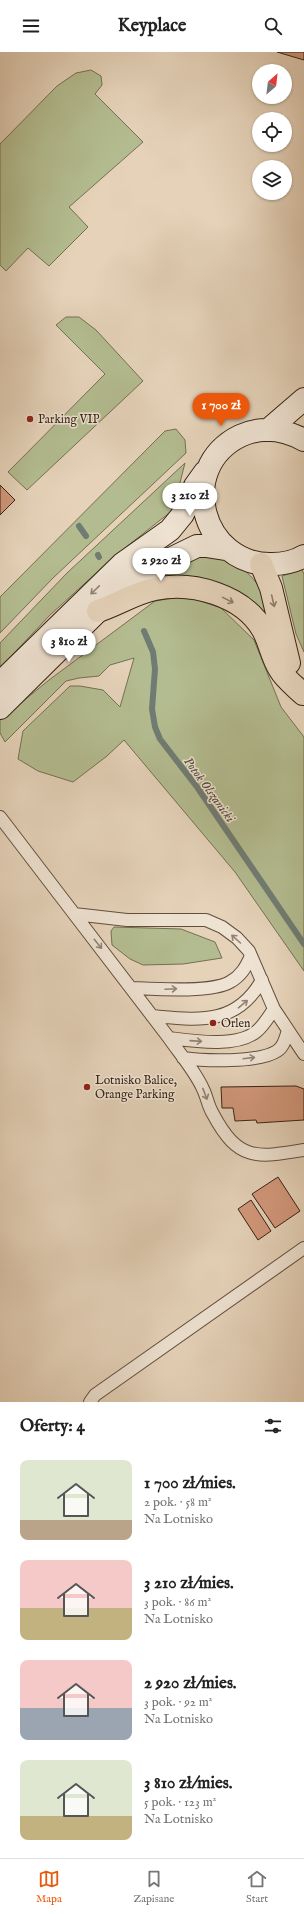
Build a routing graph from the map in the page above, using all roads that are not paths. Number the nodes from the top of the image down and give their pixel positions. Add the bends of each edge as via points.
1 (304, 399) edge
2 (268, 430) junction
3 (304, 440) edge
4 (205, 472) junction
5 (225, 549) junction
6 (304, 556) edge
7 (260, 564) junction
8 (98, 611) junction
9 (0, 683) edge
10 (303, 696) edge
11 (0, 708) edge
12 (0, 817) edge
13 (74, 914) junction
14 (251, 956) junction
15 (262, 980) junction
16 (132, 988) junction
17 (274, 1009) junction
18 (152, 1016) junction
19 (288, 1030) junction
20 (169, 1038) junction
21 (304, 1054) edge
22 (183, 1058) junction
23 (304, 1150) edge
24 (304, 1248) edge
25 (90, 1402) edge

1 - 2 main road
2 - 3 main road via 294,434
2 - 4 main road via 245,434 233,440 213,457
4 - 5 main road via 203,502 215,535
4 -> 9 main road via 195,486 183,514 170,530 122,564
5 - 7 main road via 247,561
5 - 8 main road via 206,546 187,550 134,580
6 - 7 main road via 286,563
7 -> 10 highway via 271,588 291,669
8 -> 10 highway via 155,589 191,587 211,592 232,601 251,616 263,630 280,670
8 - 11 main road
12 - 13 lane
14 -> 13 lane via 237,938 222,926 206,920 127,920
13 -> 16 lane
14 - 15 lane
16 -> 14 lane via 165,990 217,987 239,977
15 - 17 lane
18 -> 15 lane via 216,1018 233,1012 245,1003
16 - 18 lane
17 - 19 lane
20 -> 17 lane via 198,1041 240,1040 256,1032
18 - 20 lane
19 - 21 lane
22 -> 19 lane via 217,1062 265,1056 278,1051
20 - 22 lane
22 -> 23 lane via 203,1088 212,1114 232,1143 245,1152 256,1155 270,1156
24 - 25 lane via 95,1395

